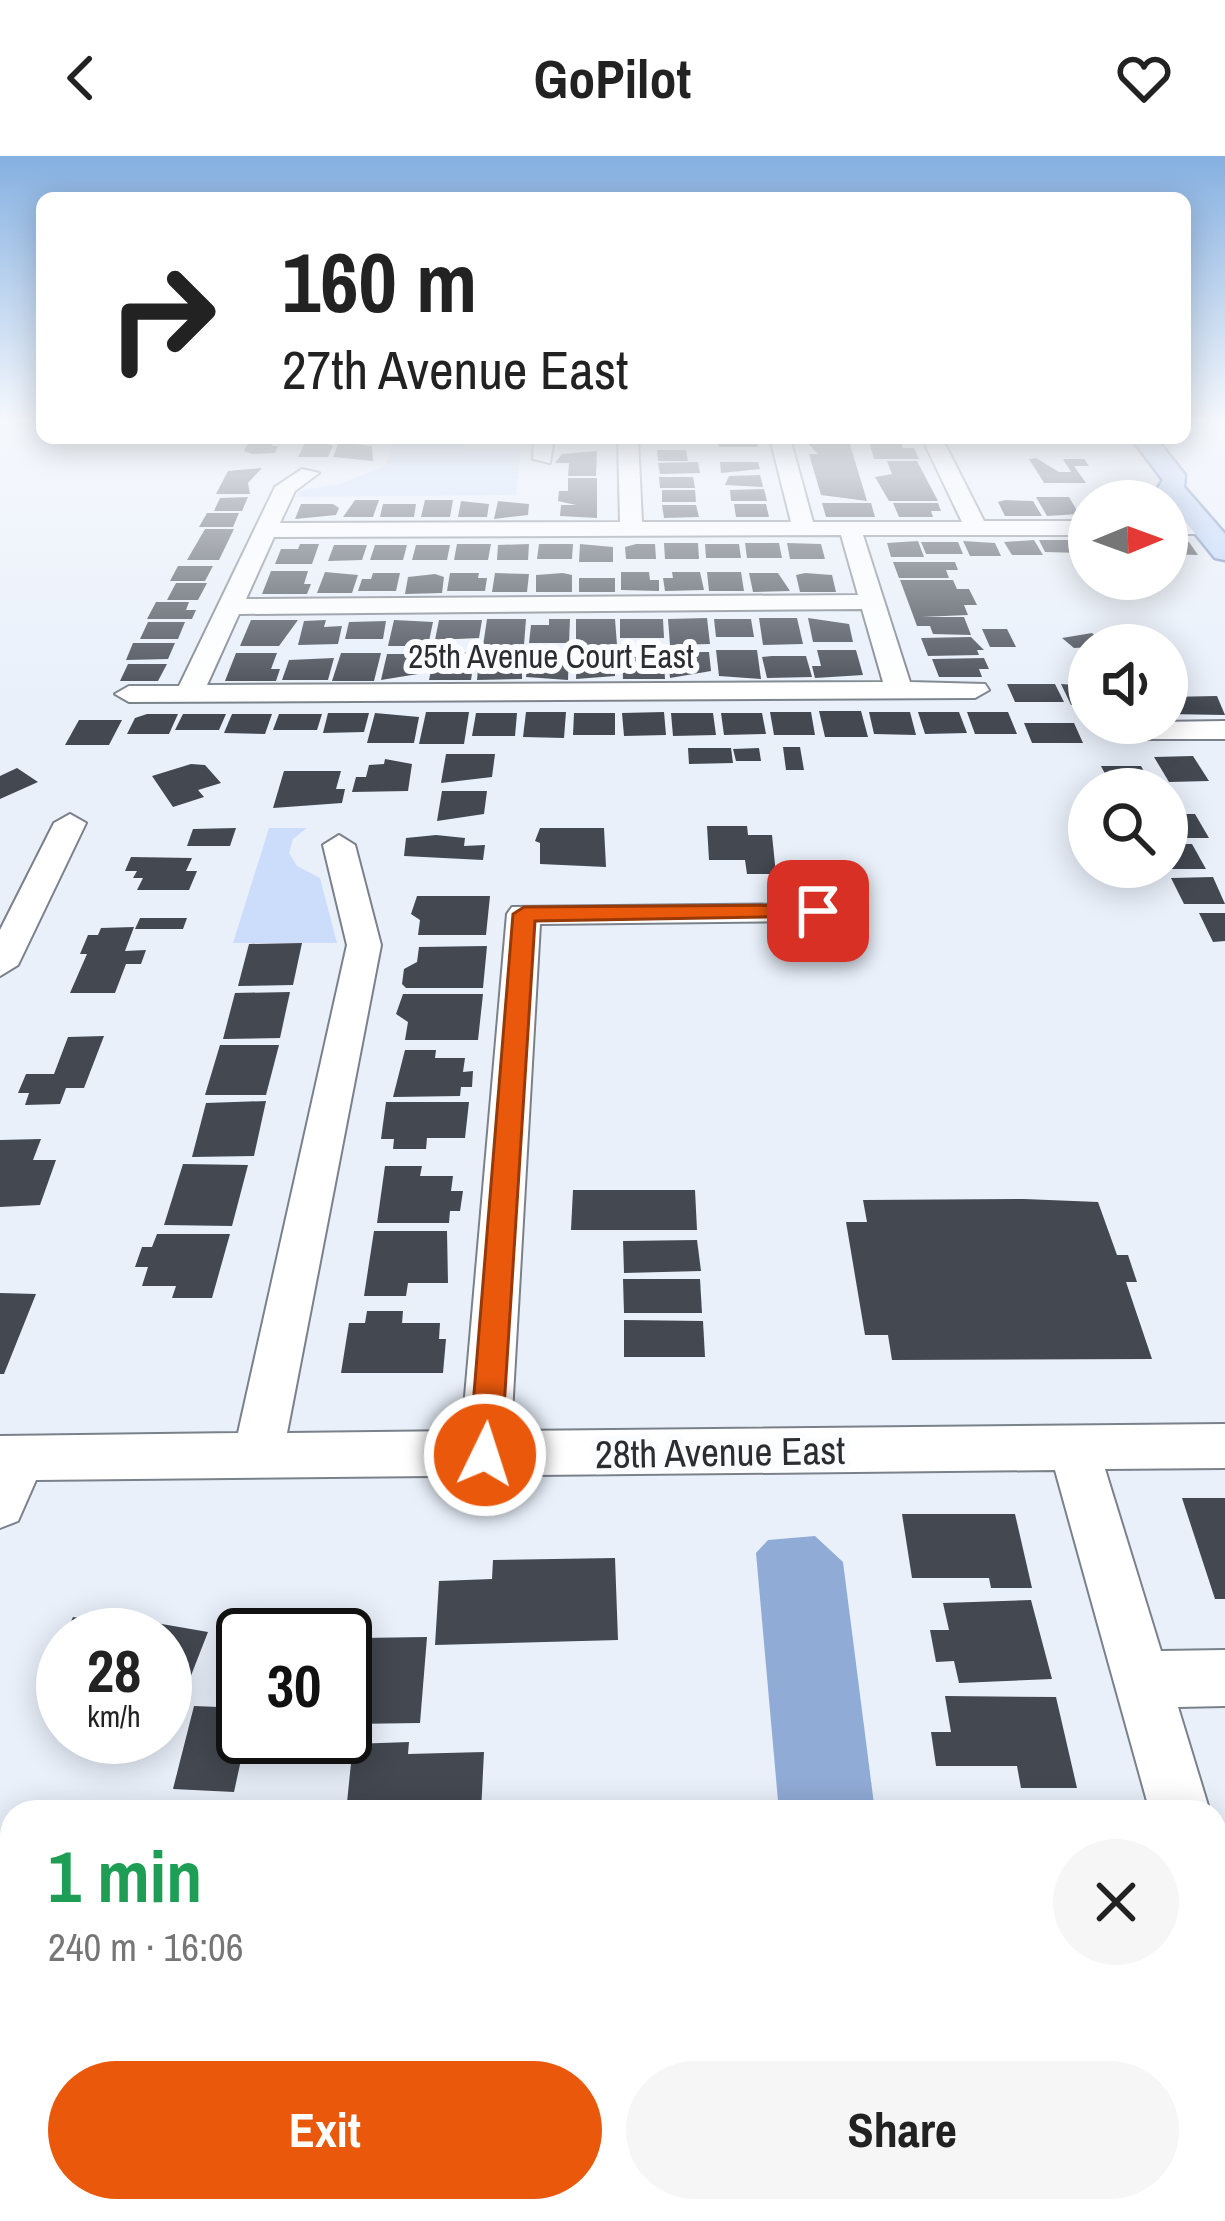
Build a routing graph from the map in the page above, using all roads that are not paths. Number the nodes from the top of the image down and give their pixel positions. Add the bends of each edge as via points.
1 (272, 514) edge
2 (630, 514) edge
3 (800, 514) edge
4 (969, 514) edge
5 (1215, 525) edge
6 (976, 528) junction
7 (1068, 528) edge
8 (804, 529) junction
9 (850, 529) junction
10 (263, 530) junction
11 (631, 530) junction
12 (1225, 552) edge
13 (871, 602) junction
14 (228, 607) junction
15 (899, 690) junction
16 (975, 690) dead end
17 (129, 694) dead end
18 (189, 694) junction
19 (1188, 730) edge
20 (1225, 730) edge
21 (70, 824) dead end
22 (339, 845) dead end
23 (818, 911) dead end
24 (0, 965) edge
25 (1225, 1446) edge
26 (1074, 1448) junction
27 (258, 1454) junction
28 (485, 1455) junction
29 (10, 1458) edge
30 (0, 1504) edge
31 (1225, 1678) edge
32 (1141, 1679) junction
33 (1176, 1800) edge

1 - 10 street
2 - 11 street
3 - 8 street
4 - 6 street
5 - 12 main road
6 - 7 street
6 - 9 street
8 - 9 street
8 - 11 street
9 - 13 street
10 - 11 street
10 - 14 street
13 - 14 street
13 - 15 street
14 - 18 street
15 - 16 street, 25th Avenue Court East
15 - 18 street, 25th Avenue Court East
17 - 18 street, 25th Avenue Court East
19 - 20 street
21 - 24 street
22 - 27 street via 364,946
23 - 28 street via 524,914
25 - 26 street, 28th Avenue East
26 - 28 street, 28th Avenue East
26 - 32 street
27 - 28 street, 28th Avenue East
27 - 29 street, 28th Avenue East
29 - 30 street
31 - 32 street
32 - 33 street

